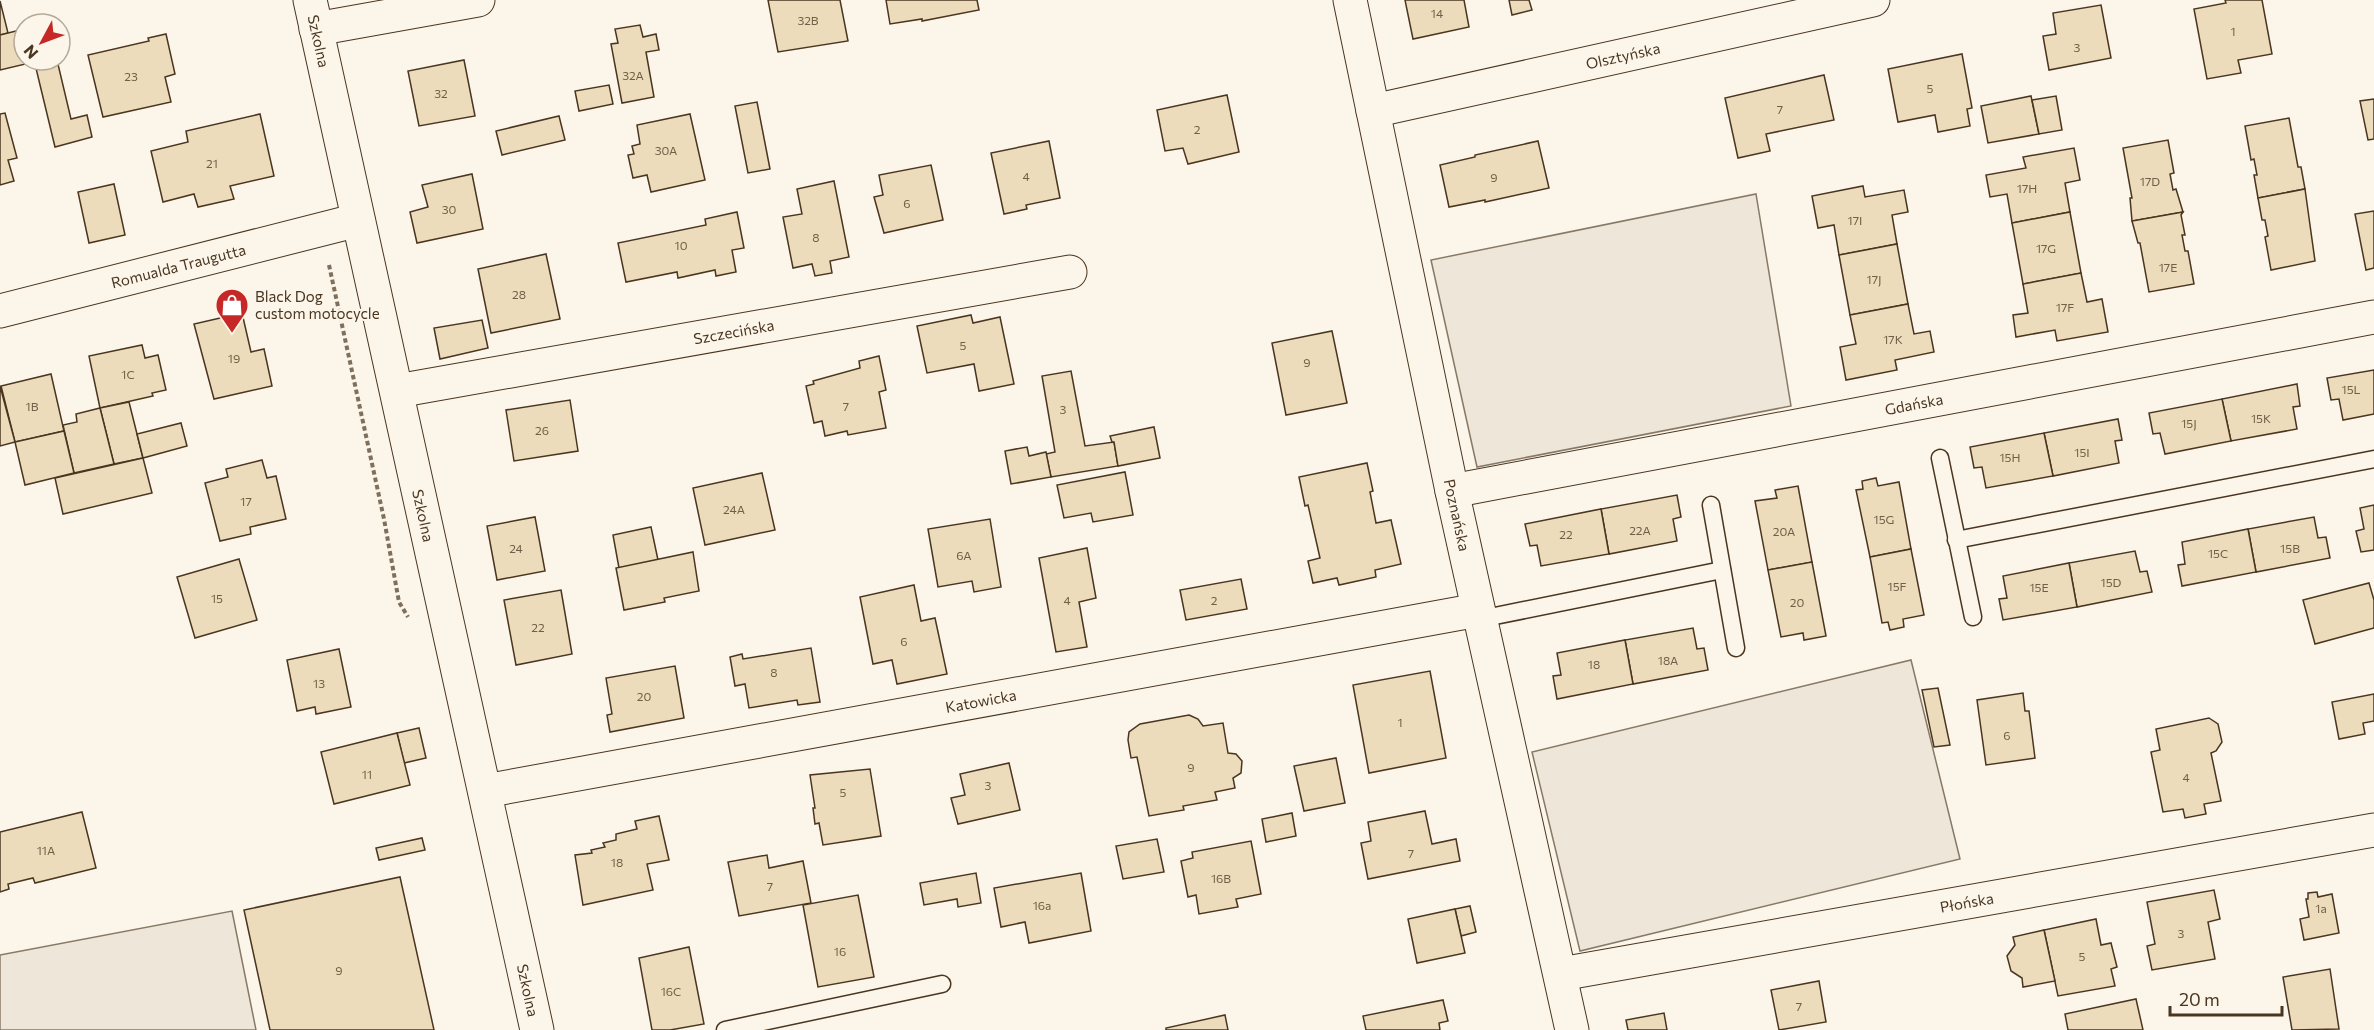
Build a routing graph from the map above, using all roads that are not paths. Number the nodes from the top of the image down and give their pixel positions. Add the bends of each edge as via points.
1 (478, 0) edge
2 (1350, 0) edge
3 (1873, 0) edge
4 (313, 15) edge
5 (1373, 111) junction
6 (358, 220) junction
7 (1070, 272) dead end
8 (0, 311) edge
9 (2374, 318) edge
10 (397, 391) junction
11 (1940, 458) dead end
12 (2374, 459) edge
13 (1452, 490) junction
14 (1711, 505) dead end
15 (1956, 540) junction
16 (1722, 570) junction
17 (1479, 614) junction
18 (1973, 617) dead end
19 (1737, 648) dead end
20 (485, 791) junction
21 (2374, 830) edge
22 (1561, 974) junction
23 (942, 984) dead end
24 (537, 1030) edge
25 (725, 1030) edge
26 (1572, 1030) edge

1 - 4 street
2 - 5 street, Poznańska
3 - 5 street, Olsztyńska
4 - 6 street, Szkolna
5 - 13 street, Poznańska
6 - 8 street, Romualda Traugutta
6 - 10 street, Szkolna
7 - 10 street, Szczecińska
9 - 13 street, Gdańska
10 - 20 street, Szkolna
11 - 15 lane
12 - 15 lane
13 - 17 street, Poznańska
14 - 16 lane
15 - 18 lane
16 - 17 lane
16 - 19 lane
17 - 20 street, Katowicka
17 - 22 street, Poznańska
20 - 24 street, Szkolna
21 - 22 street, Płońska
22 - 26 street, Poznańska
23 - 25 lane

